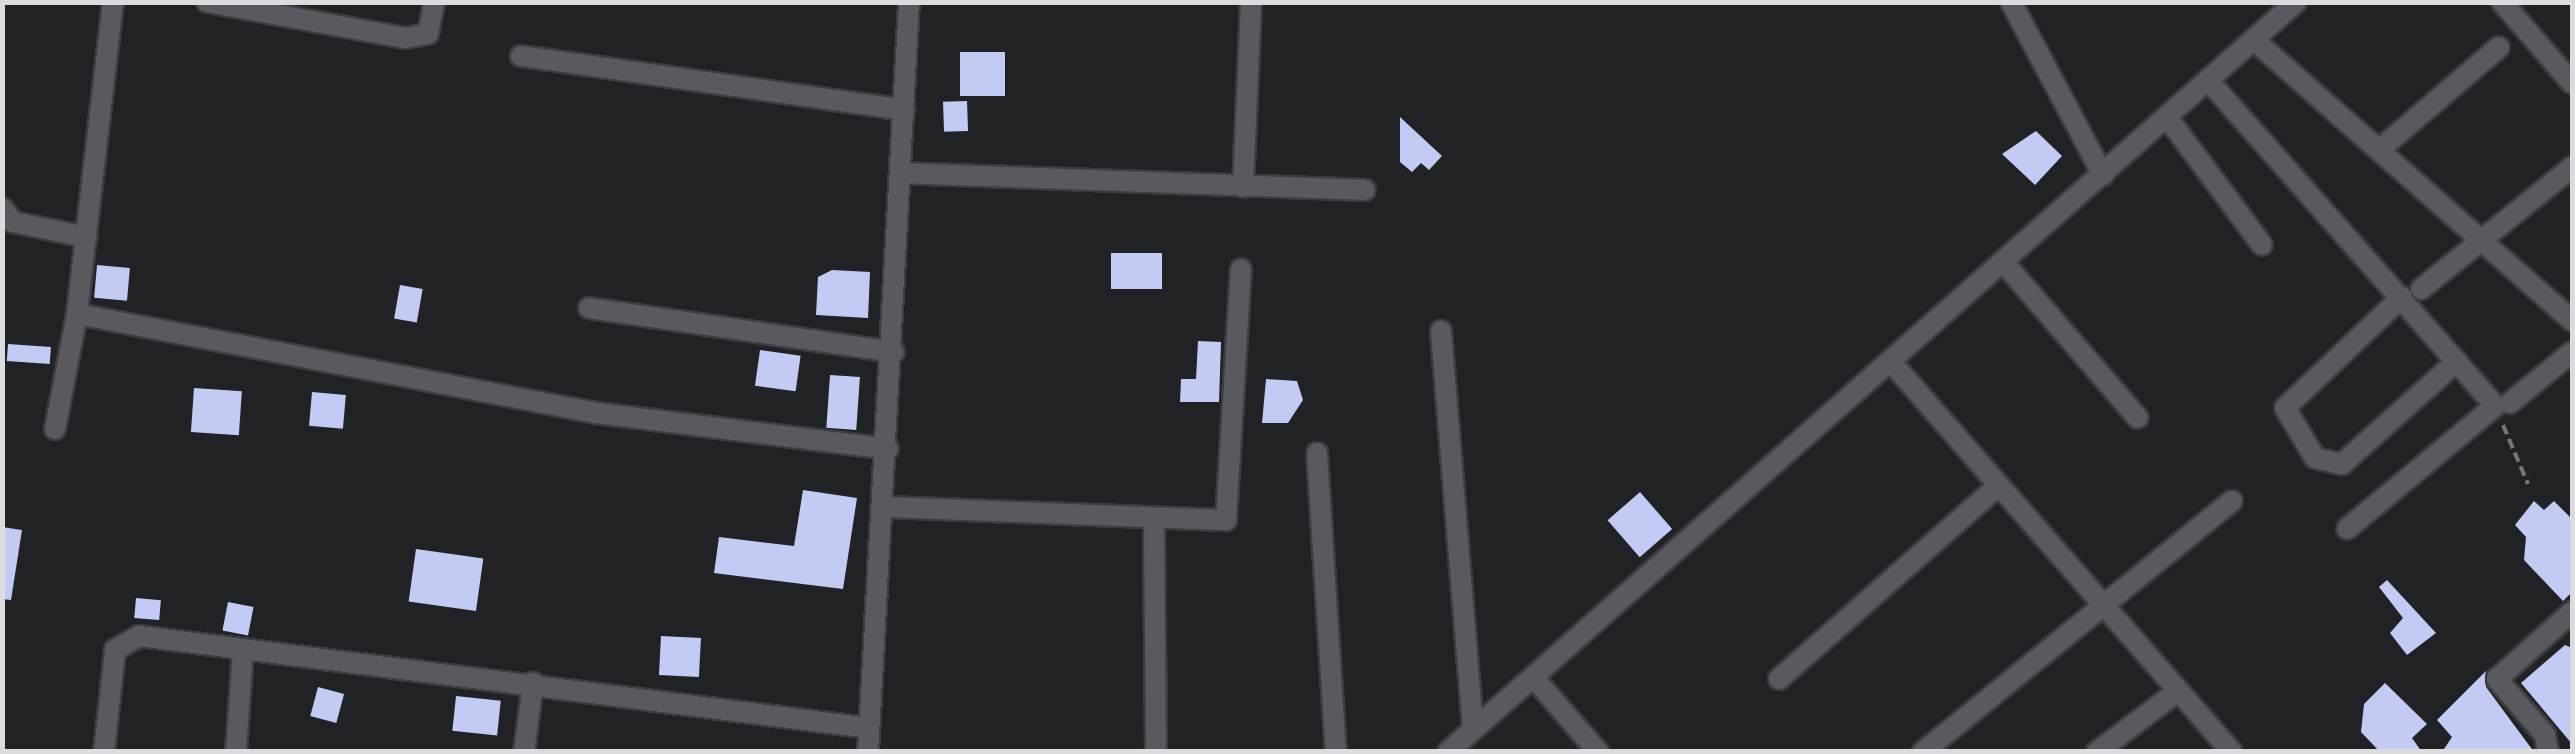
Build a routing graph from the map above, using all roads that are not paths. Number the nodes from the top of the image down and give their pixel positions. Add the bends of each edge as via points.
1 (114, 2) edge
2 (207, 2) edge
3 (434, 2) edge
4 (909, 2) edge
5 (1251, 2) edge
6 (2011, 2) edge
7 (2296, 2) edge
8 (2502, 2) edge
9 (2254, 40) junction
10 (2499, 47) dead end
11 (521, 56) dead end
12 (2208, 80) junction
13 (2572, 83) edge
14 (904, 110) junction
15 (2167, 118) junction
16 (2380, 150) junction
17 (2572, 166) edge
18 (902, 173) junction
19 (2103, 175) junction
20 (1243, 187) junction
21 (1366, 190) dead end
22 (2, 208) edge
23 (86, 237) junction
24 (2482, 240) junction
25 (2262, 245) dead end
26 (2005, 264) junction
27 (1241, 270) dead end
28 (2412, 293) junction
29 (589, 308) dead end
30 (77, 314) junction
31 (2572, 320) edge
32 (1441, 331) dead end
33 (894, 352) junction
34 (2572, 352) edge
35 (2457, 360) junction
36 (1893, 364) junction
37 (2500, 407) junction
38 (2138, 418) dead end
39 (55, 429) dead end
40 (888, 449) junction
41 (1317, 453) dead end
42 (1999, 485) junction
43 (2232, 501) dead end
44 (884, 507) junction
45 (1154, 522) junction
46 (2347, 529) dead end
47 (2102, 602) junction
48 (2572, 612) edge
49 (243, 649) junction
50 (1534, 678) junction
51 (1778, 679) dead end
52 (533, 684) junction
53 (2178, 690) junction
54 (870, 728) junction
55 (1474, 729) junction
56 (104, 752) edge
57 (236, 752) edge
58 (524, 752) edge
59 (868, 752) edge
60 (1156, 752) edge
61 (1336, 752) edge
62 (1448, 752) edge
63 (1598, 752) edge
64 (1923, 752) edge
65 (2096, 752) edge
66 (2232, 752) edge
67 (2548, 752) edge

1 - 23 street
2 - 3 street via 421,38
4 - 14 street
5 - 20 street
6 - 19 street
7 - 9 street
8 - 13 street
9 - 12 street
9 - 16 street
10 - 16 street
11 - 14 street
12 - 15 street
12 - 28 street
14 - 18 street
15 - 19 street
15 - 25 street
16 - 24 street
17 - 24 street
18 - 20 street
18 - 33 street
19 - 26 street
20 - 21 street
22 - 23 street via 13,222
23 - 30 street
24 - 28 street
24 - 31 street
26 - 36 street
26 - 38 street
27 - 45 street via 1233,506 1213,524
28 - 35 street
28 - 35 street via 2284,408 2315,458 2342,464
29 - 33 street
30 - 39 street
30 - 40 street via 596,412
32 - 55 street
33 - 40 street
34 - 37 street
35 - 37 street
36 - 42 street
36 - 50 street
37 - 46 street
40 - 44 street
41 - 61 street
42 - 47 street
42 - 51 street
43 - 47 street
44 - 45 street
44 - 54 street
45 - 60 street
47 - 53 street
47 - 64 street
48 - 67 street via 2496,680
49 - 52 street
49 - 56 street via 126,638 115,650
49 - 57 street
50 - 55 street
50 - 63 street
52 - 54 street
52 - 58 street
53 - 65 street
53 - 66 street
54 - 59 street
55 - 62 street

